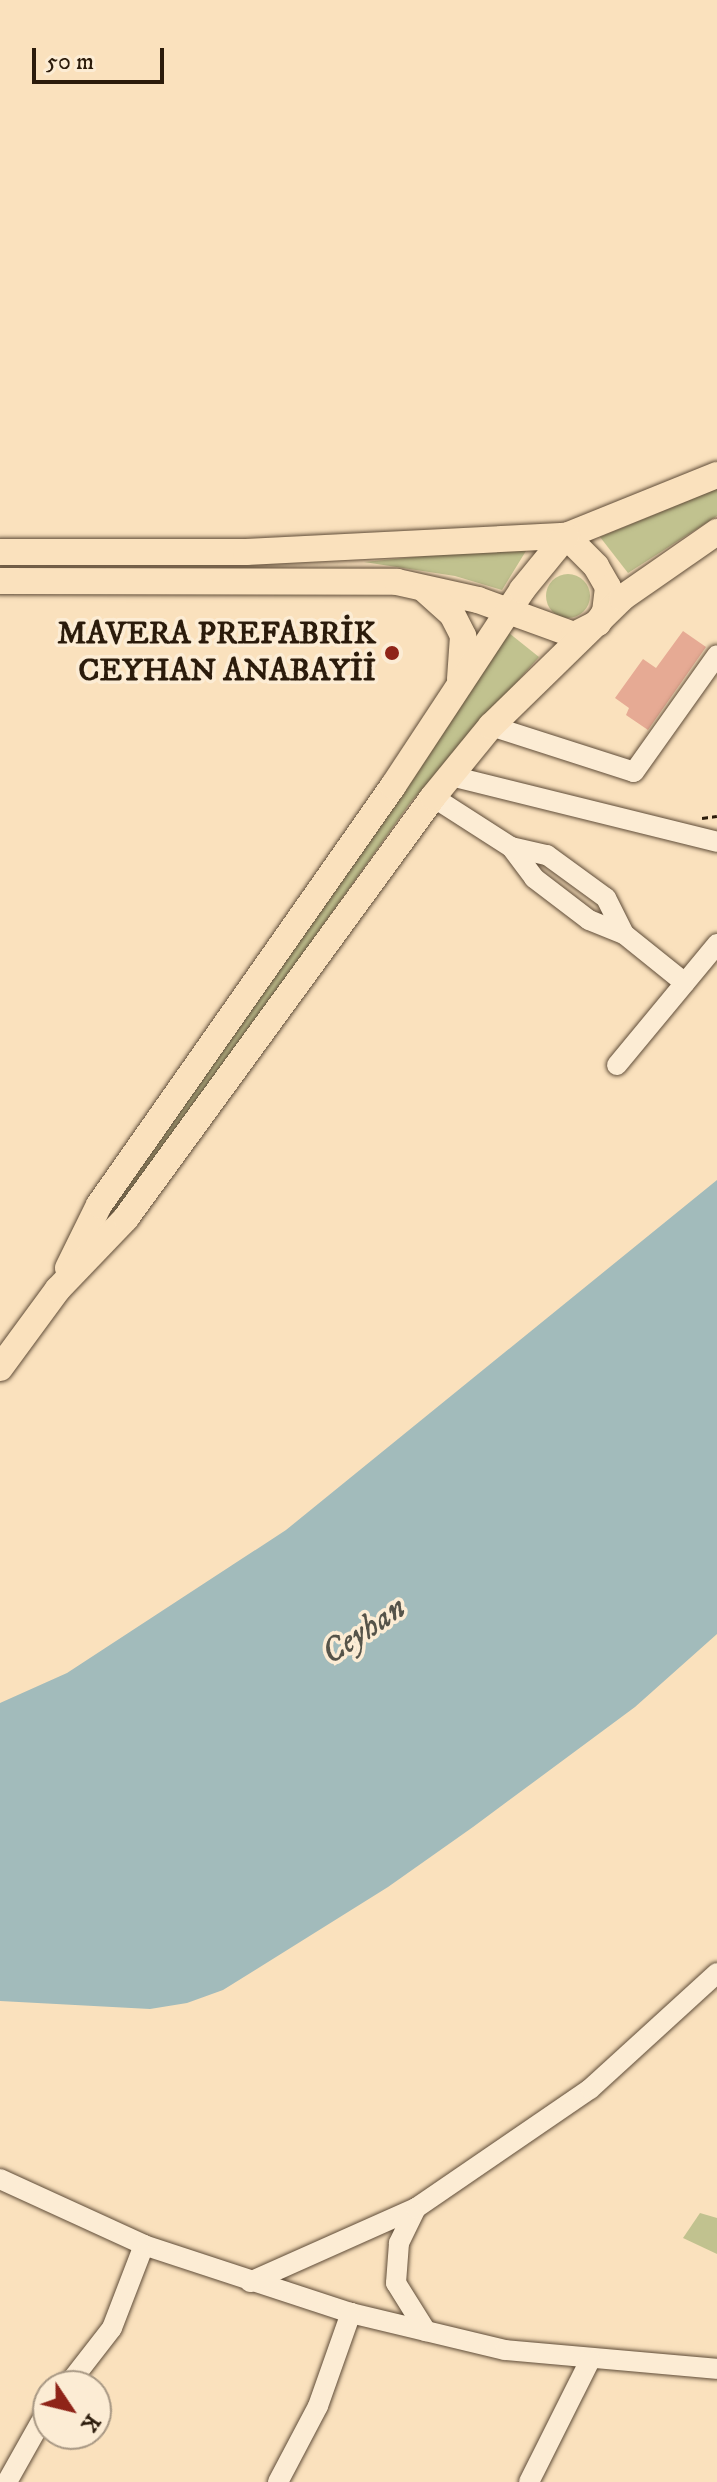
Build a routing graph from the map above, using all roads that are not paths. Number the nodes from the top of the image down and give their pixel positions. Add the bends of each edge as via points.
1 (717, 475) edge
2 (717, 532) edge
3 (566, 536) junction
4 (0, 552) edge
5 (0, 581) edge
6 (418, 586) junction
7 (507, 611) junction
8 (598, 623) junction
9 (717, 655) edge
10 (451, 701) junction
11 (491, 726) junction
12 (451, 776) junction
13 (433, 797) junction
14 (717, 842) edge
15 (717, 944) edge
16 (685, 983) junction
17 (617, 1065) dead end
18 (58, 1289) junction
19 (0, 1368) edge
20 (717, 1973) edge
21 (0, 2179) edge
22 (416, 2208) junction
23 (144, 2245) junction
24 (250, 2282) junction
25 (351, 2313) junction
26 (426, 2331) junction
27 (590, 2360) junction
28 (717, 2369) edge
29 (79, 2370) edge
30 (32, 2435) edge
31 (3, 2482) edge
32 (278, 2482) edge
33 (529, 2482) edge

1 - 3 main road
2 - 8 main road via 645,580
3 - 4 main road via 291,551
3 - 7 main road
3 - 8 main road via 604,576 608,600
5 - 6 main road via 344,579
6 - 7 main road
6 - 10 main road via 443,604 463,636 464,667
7 - 8 main road via 574,635
7 - 10 main road
8 - 11 main road
9 - 11 street via 634,772
10 - 18 main road via 99,1205
11 - 12 main road
12 - 13 main road
12 - 14 street
13 - 16 street via 511,847 547,855 606,898 624,934
13 - 18 main road via 126,1218
15 - 16 street
16 - 17 street
18 - 19 main road
20 - 22 street via 590,2089
21 - 23 street
22 - 24 street
22 - 26 street via 399,2243 396,2283
23 - 24 street
23 - 29 street via 112,2328
24 - 25 street
25 - 26 street
25 - 32 street via 318,2406
26 - 27 street via 505,2350
27 - 28 street
27 - 33 street
30 - 31 street

